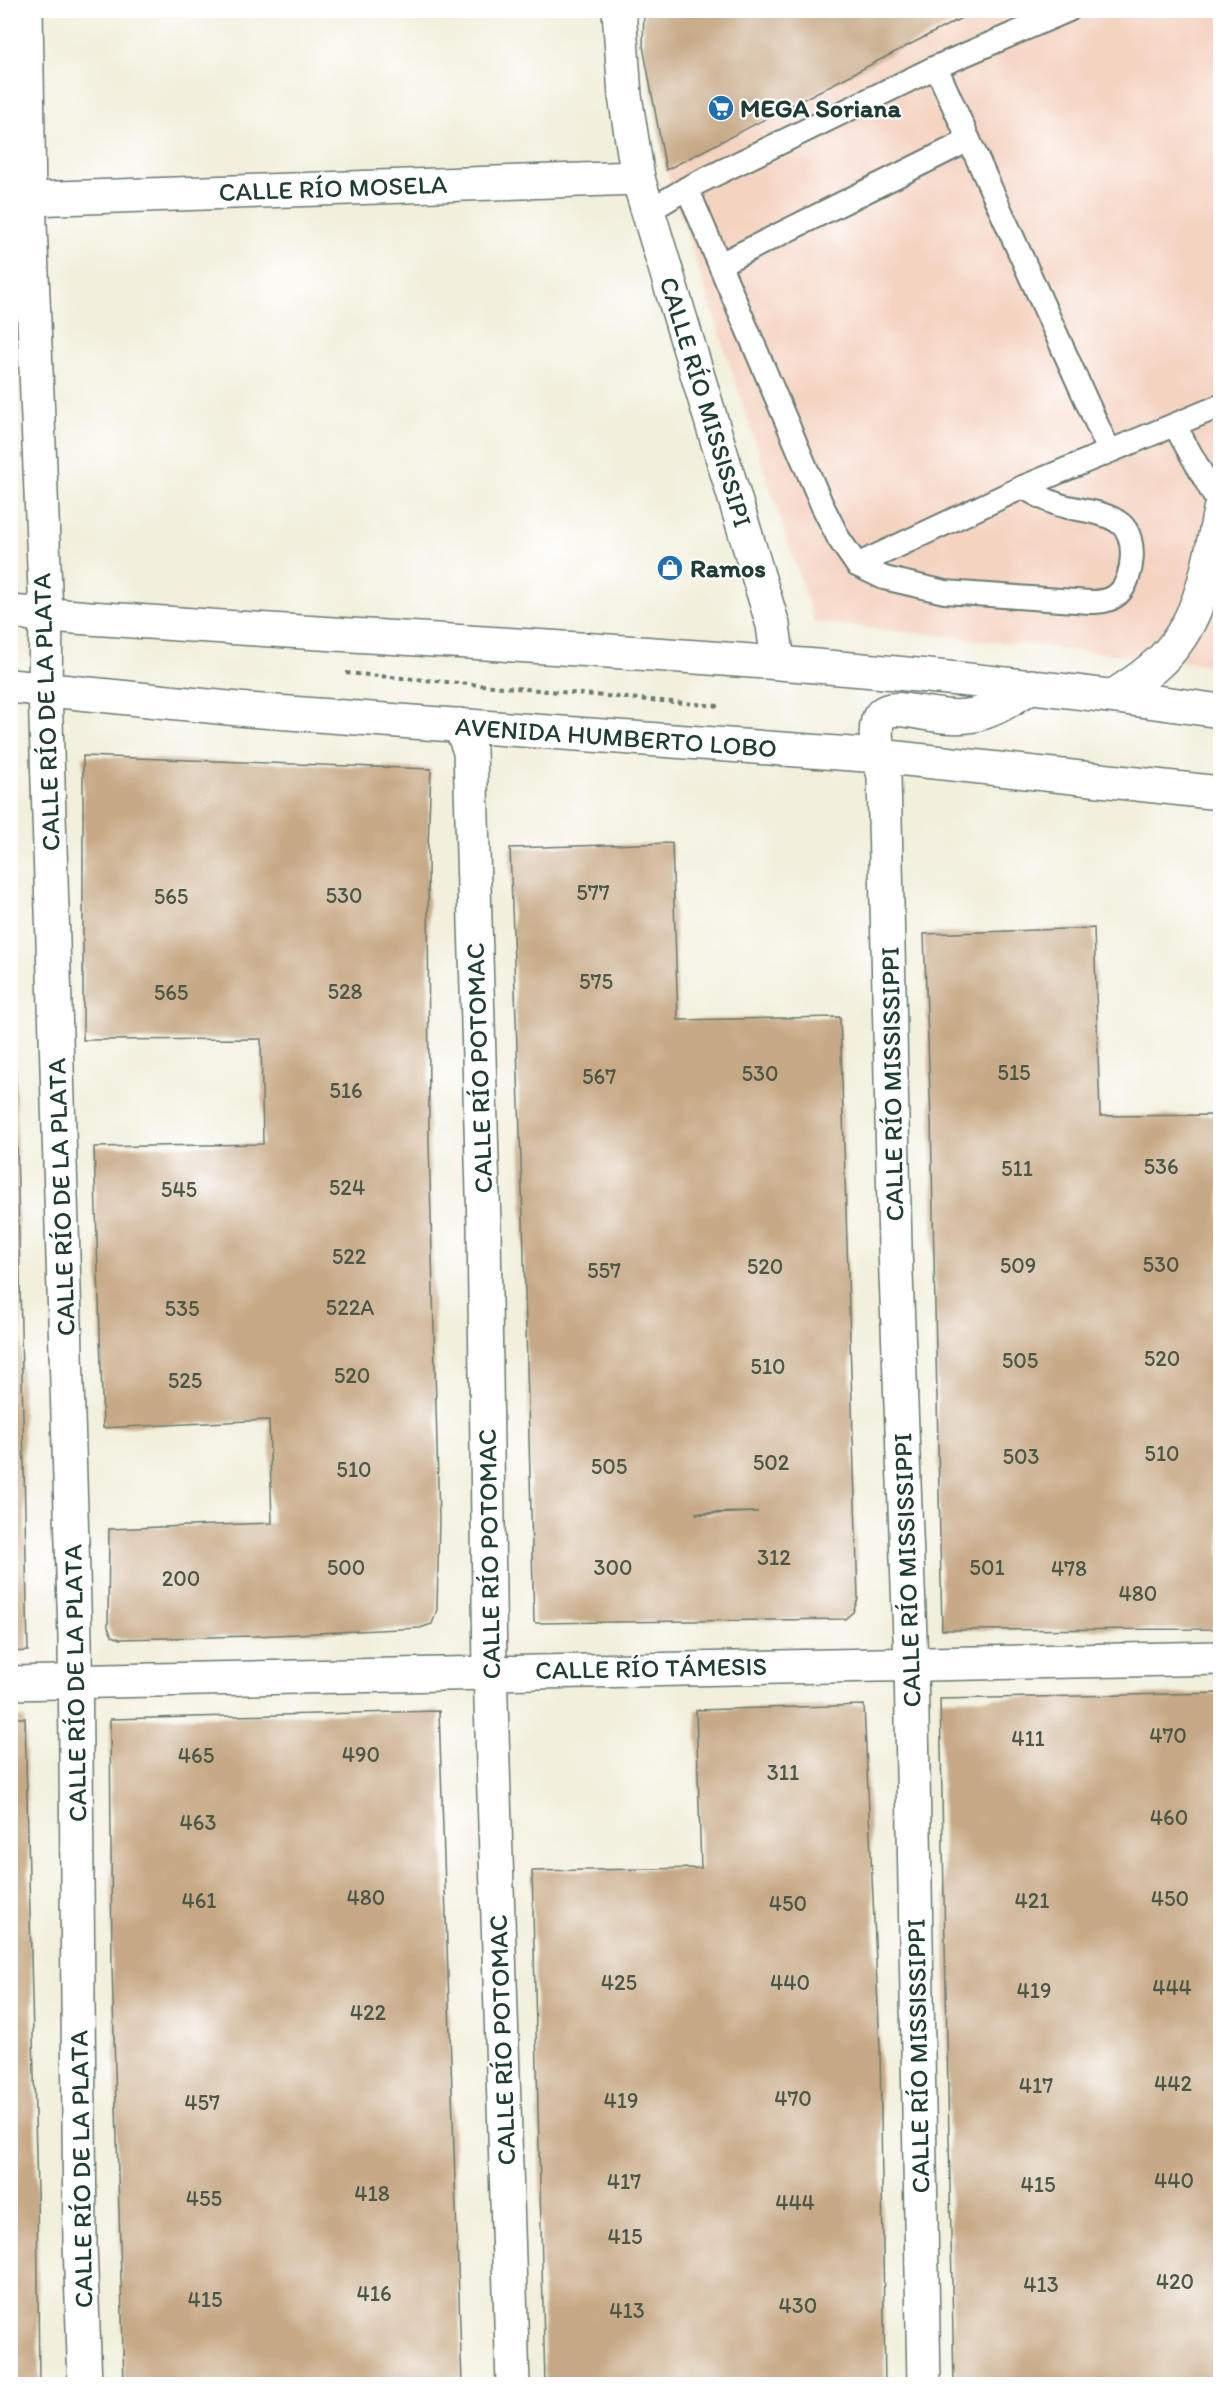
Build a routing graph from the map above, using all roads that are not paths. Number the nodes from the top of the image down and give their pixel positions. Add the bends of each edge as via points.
1 (26, 10) edge
2 (619, 10) edge
3 (1069, 10) edge
4 (936, 67) junction
5 (969, 140) junction
6 (638, 178) junction
7 (687, 188) junction
8 (29, 199) junction
9 (647, 212) junction
10 (720, 264) junction
11 (1221, 406) edge
12 (1175, 426) junction
13 (1109, 451) junction
14 (1023, 487) junction
15 (1221, 508) edge
16 (857, 565) junction
17 (10, 612) edge
18 (46, 615) junction
19 (778, 662) junction
20 (10, 686) edge
21 (1032, 686) junction
22 (45, 689) junction
23 (1115, 695) junction
24 (1221, 711) edge
25 (460, 725) junction
26 (879, 756) junction
27 (1221, 793) edge
28 (1221, 1658) edge
29 (911, 1663) junction
30 (490, 1670) junction
31 (76, 1681) junction
32 (10, 1683) edge
33 (85, 2385) edge
34 (513, 2385) edge
35 (924, 2385) edge

1 - 8 street, CALLE RÍO DE LA PLATA
2 - 6 street, CALLE RÍO MISSISSIPI via 625,96
3 - 4 lane
4 - 5 lane
4 - 7 lane
5 - 10 lane
5 - 13 lane
6 - 8 street, CALLE RÍO MOSELA
6 - 9 street, CALLE RÍO MISSISSIPI
7 - 9 lane
7 - 10 lane
8 - 18 street, CALLE RÍO DE LA PLATA
9 - 19 street, CALLE RÍO MISSISSIPI via 770,614
10 - 16 lane via 822,505
11 - 12 lane
12 - 13 lane
12 - 15 lane
13 - 14 lane
14 - 16 lane
14 - 16 lane via 1041,498 1106,516 1122,525 1133,550 1120,592 1105,601 1090,602 945,592 884,578
15 - 23 street via 1194,613 1157,664
17 - 18 street
18 - 19 street
18 - 22 street, CALLE RÍO DE LA PLATA
19 - 21 street
20 - 22 street, AVENIDA HUMBERTO LOBO
21 - 23 street
21 - 26 street, CALLE RÍO MISSISSIPPI via 974,716 885,712 876,723
22 - 25 street, AVENIDA HUMBERTO LOBO via 248,710
22 - 31 street, CALLE RÍO DE LA PLATA
23 - 24 street
25 - 26 street, AVENIDA HUMBERTO LOBO
25 - 30 street, CALLE RÍO POTOMAC via 470,751 484,1227
26 - 27 street, AVENIDA HUMBERTO LOBO
26 - 29 street, CALLE RÍO MISSISSIPPI via 884,776
28 - 29 street, CALLE RÍO TÁMESIS
29 - 30 street, CALLE RÍO TÁMESIS
29 - 35 street, CALLE RÍO MISSISSIPPI
30 - 31 street, CALLE RÍO TÁMESIS
30 - 34 street, CALLE RÍO POTOMAC
31 - 32 street, CALLE RÍO TÁMESIS
31 - 33 street, CALLE RÍO DE LA PLATA

